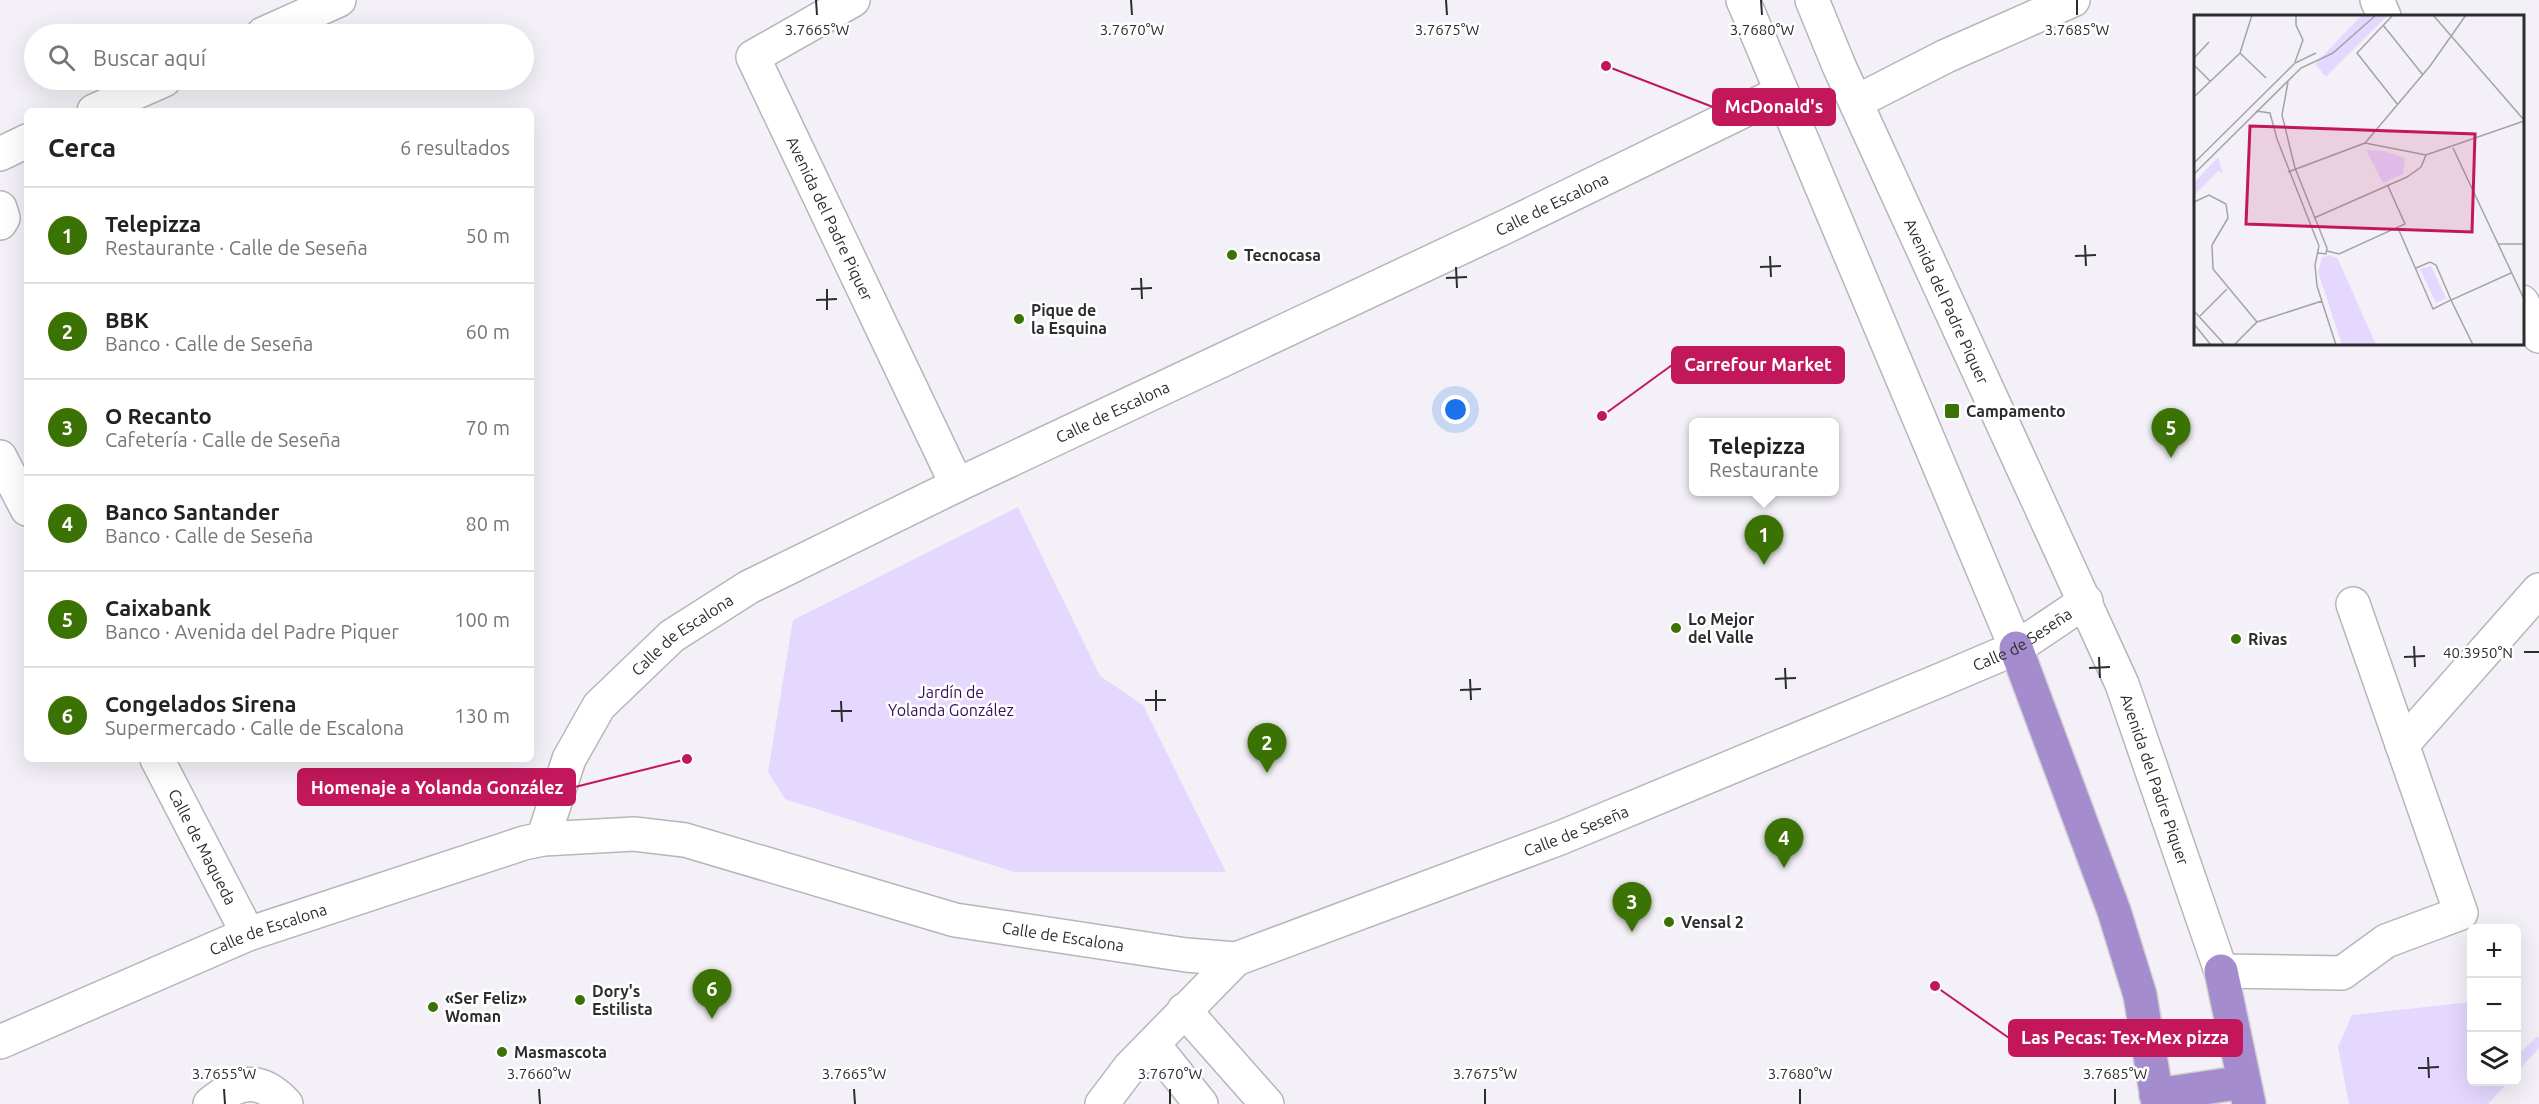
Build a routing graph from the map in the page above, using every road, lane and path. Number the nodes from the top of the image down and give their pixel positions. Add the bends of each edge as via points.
1 (339, 0) edge
2 (1743, 0) edge
3 (1812, 0) edge
4 (2073, 0) edge
5 (2377, 0) edge
6 (840, 3) edge
7 (2384, 15) edge
8 (285, 24) edge
9 (141, 90) edge
10 (1782, 92) junction
11 (1856, 102) junction
12 (101, 108) edge
13 (24, 142) edge
14 (0, 154) edge
15 (0, 208) edge
16 (0, 223) edge
17 (2524, 304) edge
18 (2539, 336) edge
19 (0, 457) edge
20 (957, 485) junction
21 (24, 503) edge
22 (2539, 590) edge
23 (2085, 601) junction
24 (2353, 604) dead end
25 (2016, 648) junction
26 (2402, 745) junction
27 (159, 762) edge
28 (543, 839) junction
29 (248, 934) junction
30 (1236, 959) junction
31 (2221, 971) junction
32 (1184, 1010) junction
33 (0, 1042) edge
34 (1153, 1044) junction
35 (2246, 1093) edge
36 (2157, 1100) edge
37 (210, 1104) edge
38 (286, 1104) edge
39 (1102, 1104) edge
40 (1202, 1104) edge
41 (1267, 1104) edge

1 - 8 street
2 - 10 street
3 - 11 street, Avenida del Padre Piquer
4 - 11 street via 1946,56
5 - 7 street
6 - 20 street, Avenida del Padre Piquer via 753,57
9 - 12 street
10 - 20 street, Calle de Escalona
10 - 25 street
11 - 23 street, Avenida del Padre Piquer
13 - 14 street
15 - 16 street
17 - 18 street
19 - 21 street
20 - 28 street, Calle de Escalona via 749,587 672,636 599,706 569,759
22 - 26 street
23 - 25 street, Calle de Seseña
23 - 31 street, Avenida del Padre Piquer via 2122,684
24 - 26 street
25 - 30 street, Calle de Seseña via 1560,838
25 - 36 highway via 2075,802 2140,994
26 - 31 street via 2461,913 2386,941 2342,974
27 - 29 street, Calle de Maqueda
28 - 29 street, Calle de Escalona
28 - 30 street, Calle de Escalona via 634,834 685,840 955,920
29 - 33 street, Calle de Escalona
30 - 32 street, Calle de Seseña
31 - 35 highway
32 - 34 street, Calle de Seseña
32 - 41 street
34 - 39 street, Calle de Seseña
34 - 40 street
35 - 36 highway
37 - 38 street via 227,1090 248,1084 273,1090

